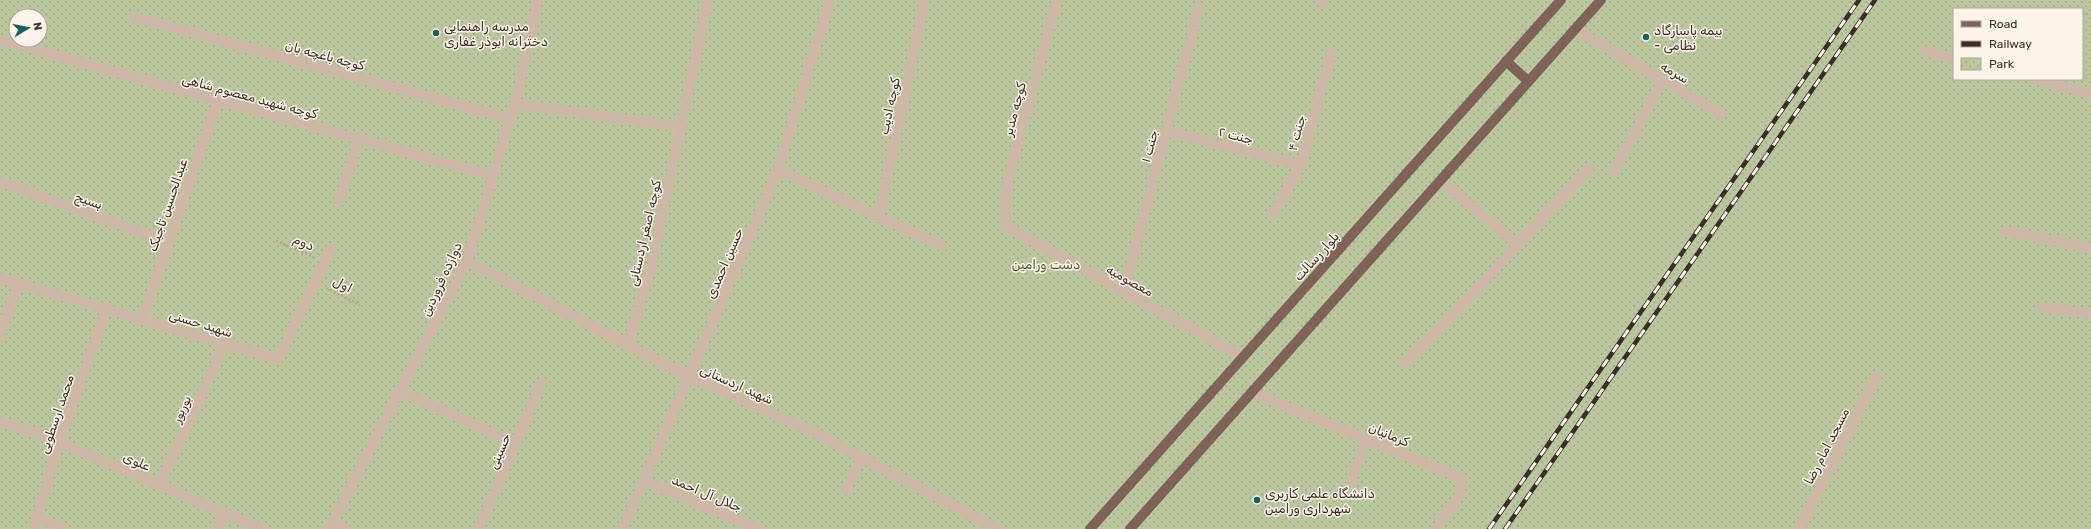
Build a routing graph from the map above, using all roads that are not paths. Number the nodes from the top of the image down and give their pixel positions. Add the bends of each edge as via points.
1 (538, 0) edge
2 (708, 0) edge
3 (830, 0) edge
4 (926, 0) edge
5 (1057, 0) edge
6 (1561, 0) edge
7 (1601, 0) edge
8 (1199, 7) dead end
9 (134, 17) dead end
10 (1575, 29) junction
11 (0, 40) edge
12 (1925, 51) dead end
13 (1331, 54) dead end
14 (1953, 58) edge
15 (1506, 61) junction
16 (1663, 80) junction
17 (2038, 80) edge
18 (1528, 81) junction
19 (2091, 94) edge
20 (218, 100) junction
21 (515, 104) junction
22 (1720, 114) dead end
23 (510, 119) junction
24 (681, 127) junction
25 (1166, 131) junction
26 (359, 139) junction
27 (1301, 165) junction
28 (1590, 167) dead end
29 (778, 170) junction
30 (1614, 171) dead end
31 (493, 176) junction
32 (1440, 180) junction
33 (0, 182) edge
34 (338, 203) dead end
35 (1273, 214) dead end
36 (879, 217) junction
37 (1004, 226) joint
38 (2005, 231) dead end
39 (168, 242) junction
40 (1518, 245) junction
41 (942, 246) dead end
42 (2091, 248) edge
43 (331, 249) dead end
44 (467, 261) junction
45 (0, 278) edge
46 (18, 283) junction
47 (1124, 291) junction
48 (2041, 307) dead end
49 (106, 308) junction
50 (2091, 314) edge
51 (142, 319) junction
52 (0, 336) edge
53 (226, 343) junction
54 (628, 344) junction
55 (1243, 357) junction
56 (1405, 363) dead end
57 (1877, 375) dead end
58 (690, 376) junction
59 (542, 382) dead end
60 (400, 391) junction
61 (1251, 392) junction
62 (0, 422) edge
63 (1367, 439) junction
64 (59, 442) junction
65 (516, 444) junction
66 (862, 458) junction
67 (644, 481) junction
68 (1351, 481) dead end
69 (159, 485) junction
70 (846, 489) dead end
71 (225, 513) junction
72 (37, 517) junction
73 (330, 526) edge
74 (34, 529) edge
75 (65, 529) edge
76 (218, 529) edge
77 (262, 529) edge
78 (346, 529) edge
79 (479, 529) edge
80 (623, 529) edge
81 (759, 529) edge
82 (997, 529) edge
83 (1090, 529) edge
84 (1130, 529) edge
85 (1436, 529) edge
86 (1799, 529) edge

1 - 21 street, دوازده فروردین
2 - 24 street, کوچه اصغر اردستانی
3 - 29 street, حسین احمدی
4 - 36 street, کوچه ادیب
5 - 37 street, کوچه مدیر via 1008,184
6 - 15 main road, بلوار رسالت
7 - 10 main road
8 - 25 street, جنت ۱
9 - 23 street, کوچه باغچه بان
10 - 16 street, سرمه
10 - 18 main road
11 - 20 street, کوچه شهید معصوم شاهی
12 - 14 street
13 - 27 street, جنت ۴
15 - 18 main road
15 - 55 main road, بلوار رسالت
16 - 22 street, سرمه
16 - 30 street
17 - 19 street
18 - 32 main road
20 - 26 street, کوچه شهید معصوم شاهی
20 - 39 street, عبدالحسین تاجیک
21 - 23 street, دوازده فروردین
21 - 24 street
23 - 31 street, دوازده فروردین
24 - 54 street, کوچه اصغر اردستانی via 651,267
25 - 27 street, جنت ۲
25 - 47 street, جنت ۱
26 - 31 street, کوچه شهید معصوم شاهی
26 - 34 street
27 - 35 street, جنت ۴
28 - 40 street
29 - 36 street
29 - 58 street, حسین احمدی
31 - 44 street, دوازده فروردین
32 - 40 street
32 - 61 main road
33 - 39 street, بسیج
36 - 41 street
37 - 47 street, معصومیه
38 - 42 street
39 - 51 street, عبدالحسین تاجیک
40 - 56 street via 1430,340
43 - 53 street, شهید حسنی via 278,359
44 - 54 street, شهید اردستانی
44 - 60 street, دوازده فروردین
45 - 46 street, شهید حسنی
46 - 49 street, شهید حسنی
46 - 52 street
47 - 55 street, معصومیه
48 - 50 street
49 - 51 street, شهید حسنی
49 - 64 street, محمد ارسطویی
51 - 53 street, شهید حسنی
53 - 69 street, بوربور
54 - 58 street, شهید اردستانی
55 - 83 main road, بلوار رسالت
57 - 86 street, مسجد امام رضا
58 - 66 street, شهید اردستانی via 810,430
58 - 67 street, حسین احمدی
59 - 65 street, حسینی
60 - 65 street
60 - 73 street, دوازده فروردین
61 - 63 street, کرمانیان
61 - 84 main road
62 - 64 street, علوی
63 - 68 street
63 - 85 street, کرمانیان via 1461,478 1460,495
64 - 69 street, علوی
64 - 72 street, محمد ارسطویی
65 - 79 street, حسینی
66 - 70 street
66 - 82 street, شهید اردستانی
67 - 80 street, حسین احمدی
67 - 81 street, جلال آل احمد
69 - 71 street, علوی
71 - 76 street
71 - 77 street, علوی
72 - 74 street, محمد ارسطویی
72 - 75 street
73 - 78 street

